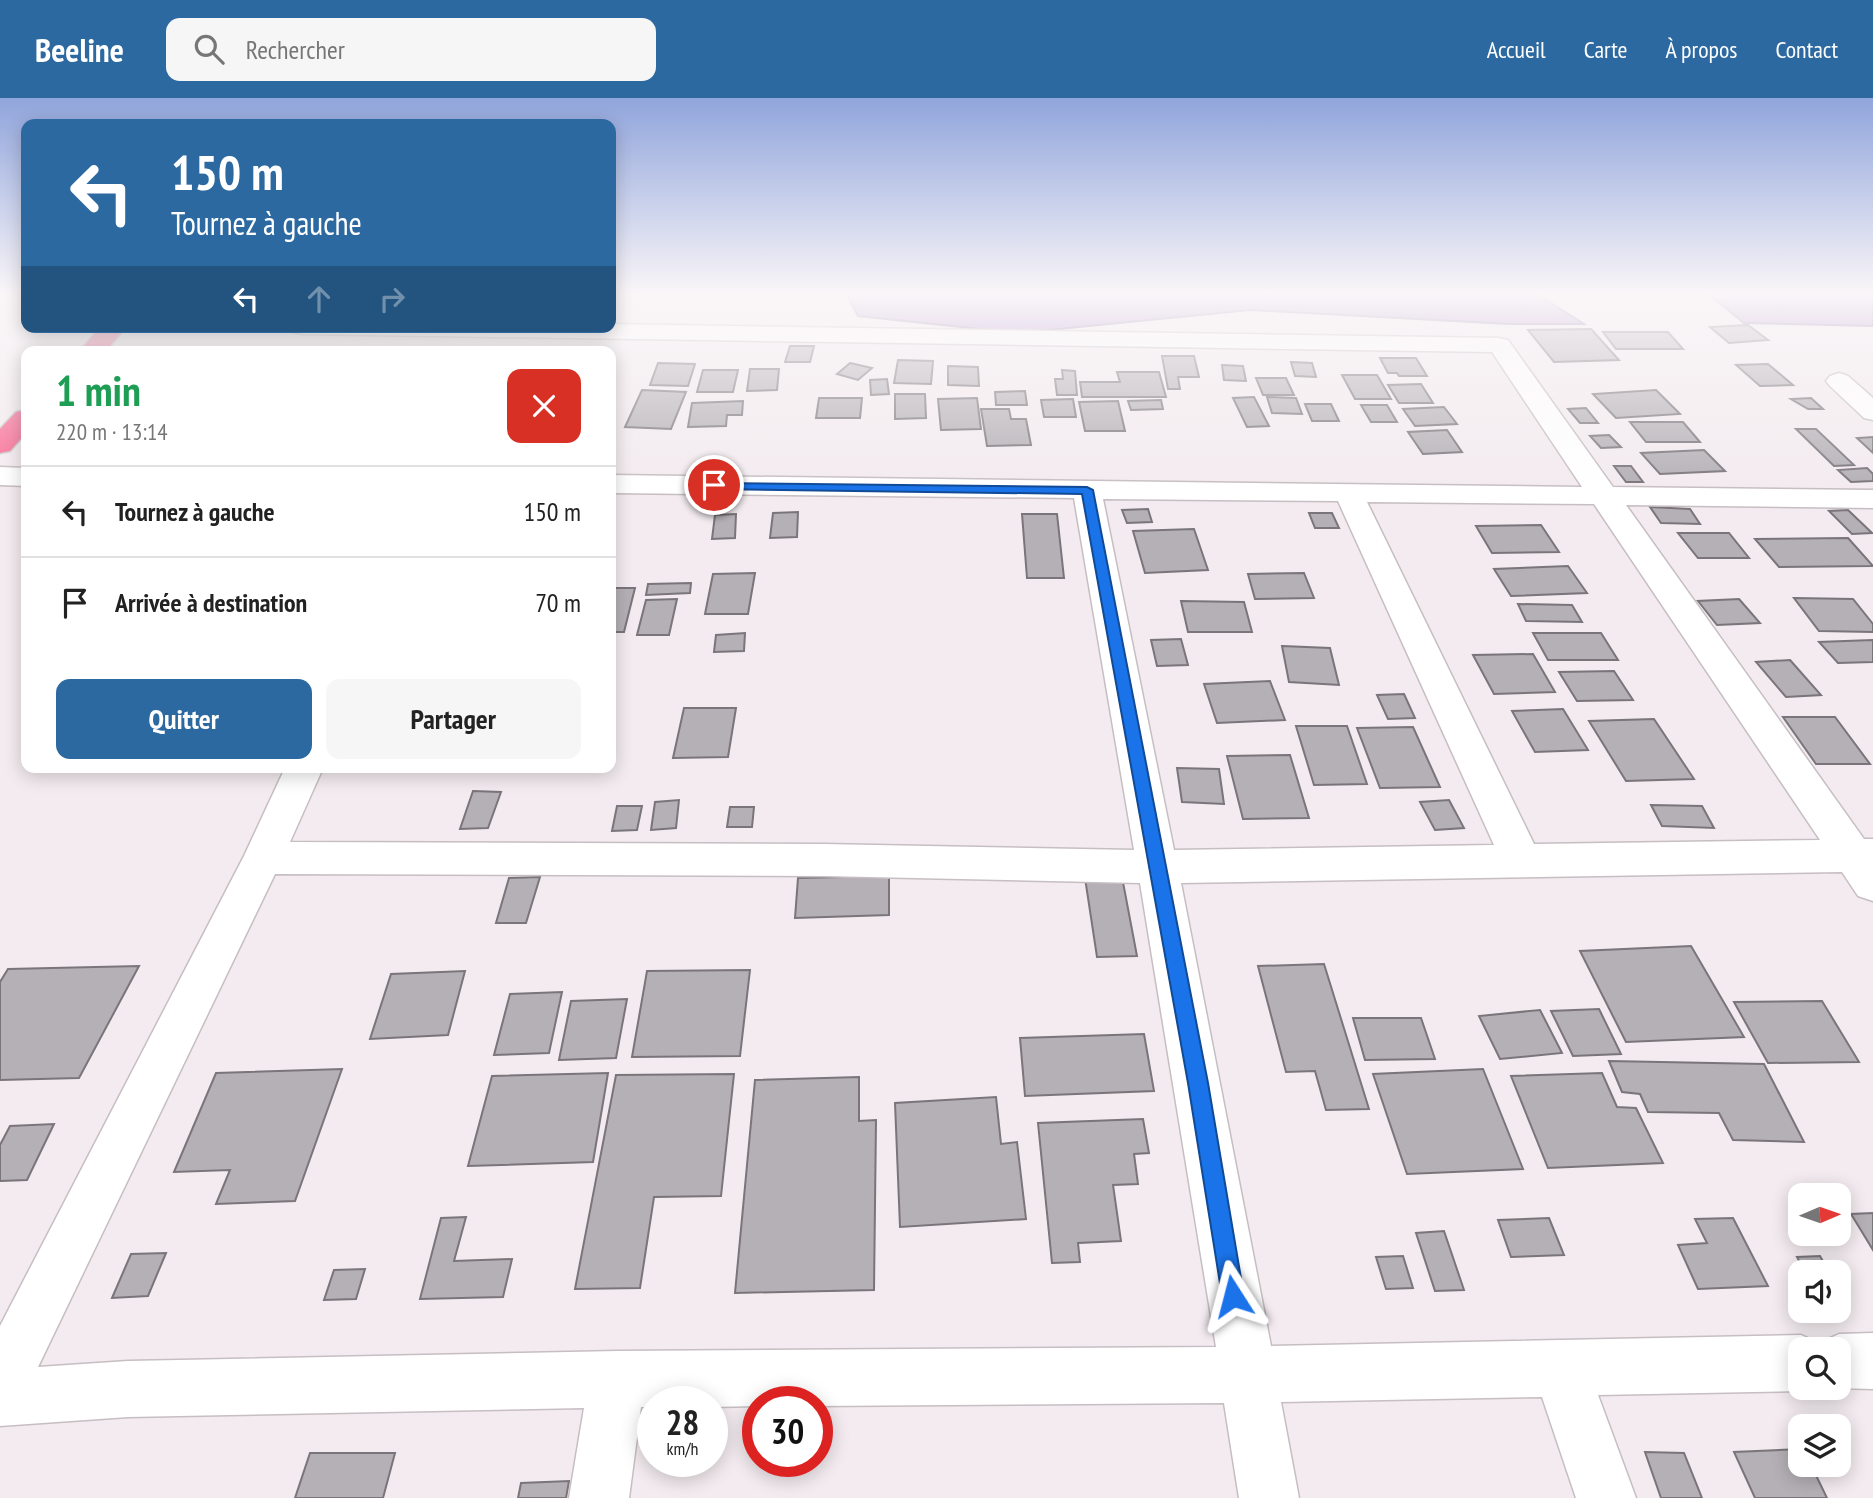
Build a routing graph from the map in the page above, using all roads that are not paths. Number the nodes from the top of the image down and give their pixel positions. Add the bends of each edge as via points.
1 (1508, 358) edge
2 (1839, 381) dead end
3 (1873, 412) edge
4 (21, 423) edge
5 (0, 445) edge
6 (0, 476) edge
7 (21, 477) edge
8 (616, 484) edge
9 (1087, 490) junction
10 (1349, 494) junction
11 (1605, 497) junction
12 (1873, 499) edge
13 (302, 773) edge
14 (263, 858) junction
15 (1521, 859) junction
16 (1867, 865) edge
17 (1159, 867) junction
18 (1873, 1361) edge
19 (1851, 1362) edge
20 (1788, 1363) edge
21 (1561, 1370) junction
22 (1246, 1375) junction
23 (617, 1379) junction
24 (0, 1384) edge
25 (0, 1398) edge
26 (599, 1498) edge
27 (1269, 1498) edge
28 (1606, 1498) edge

1 - 11 street
2 - 3 street
4 - 5 highway
6 - 7 street
8 - 9 street
9 - 10 street
9 - 17 street
10 - 11 street
10 - 15 street
11 - 12 street
11 - 16 street
13 - 14 street
14 - 17 street via 823,860
14 - 24 street
15 - 16 street
15 - 17 street
17 - 22 street
18 - 19 street
20 - 21 street
21 - 22 street
21 - 28 street
22 - 23 street
22 - 27 street
23 - 25 street via 128,1388
23 - 26 street

